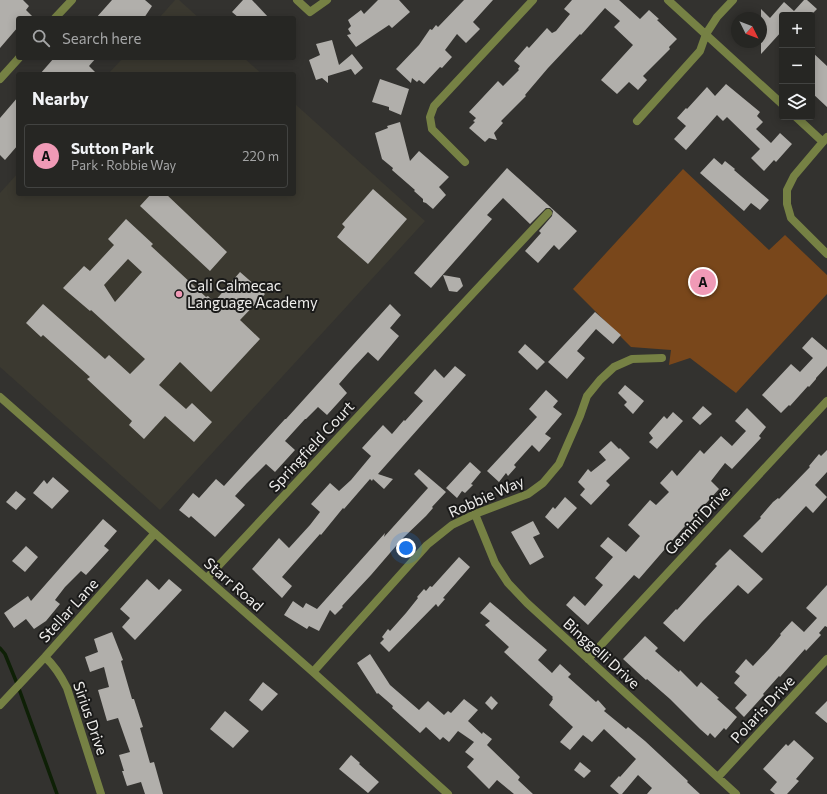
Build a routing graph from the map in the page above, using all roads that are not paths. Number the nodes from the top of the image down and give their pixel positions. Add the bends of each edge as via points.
1 (72, 0) edge
2 (297, 0) edge
3 (327, 0) edge
4 (533, 0) edge
5 (668, 0) edge
6 (733, 0) edge
7 (57, 16) edge
8 (706, 34) junction
9 (17, 60) edge
10 (0, 79) edge
11 (779, 101) edge
12 (800, 120) edge
13 (637, 121) dead end
14 (825, 140) edge
15 (465, 162) dead end
16 (548, 213) dead end
17 (827, 254) edge
18 (662, 358) dead end
19 (0, 397) edge
20 (827, 401) edge
21 (475, 514) junction
22 (155, 533) junction
23 (207, 578) junction
24 (45, 657) junction
25 (588, 658) junction
26 (827, 659) edge
27 (312, 672) junction
28 (0, 705) edge
29 (718, 777) junction
30 (102, 794) edge
31 (448, 794) edge
32 (736, 794) edge

1 - 7 street
2 - 3 street via 310,12
4 - 15 street via 434,106 430,117 432,129
5 - 8 street
6 - 8 street
8 - 11 street
8 - 13 street via 700,51
9 - 10 street
12 - 14 street
14 - 17 street via 794,176 786,190 791,218
16 - 23 street, Springfield Court
18 - 21 street, Robbie Way via 632,359 614,367 587,396 559,464 543,483 528,494
19 - 22 street, Starr Road
20 - 25 street, Gemini Drive
21 - 25 street, Binggelli Drive via 495,563 508,583
21 - 27 street, Robbie Way via 452,525 427,545
22 - 23 street, Starr Road
22 - 24 street, Stellar Lane
23 - 27 street, Starr Road
24 - 28 street, Stellar Lane
24 - 30 street, Sirius Drive via 61,674 67,688
25 - 29 street, Binggelli Drive
26 - 29 street, Polaris Drive
27 - 31 street, Starr Road
29 - 32 street, Binggelli Drive

